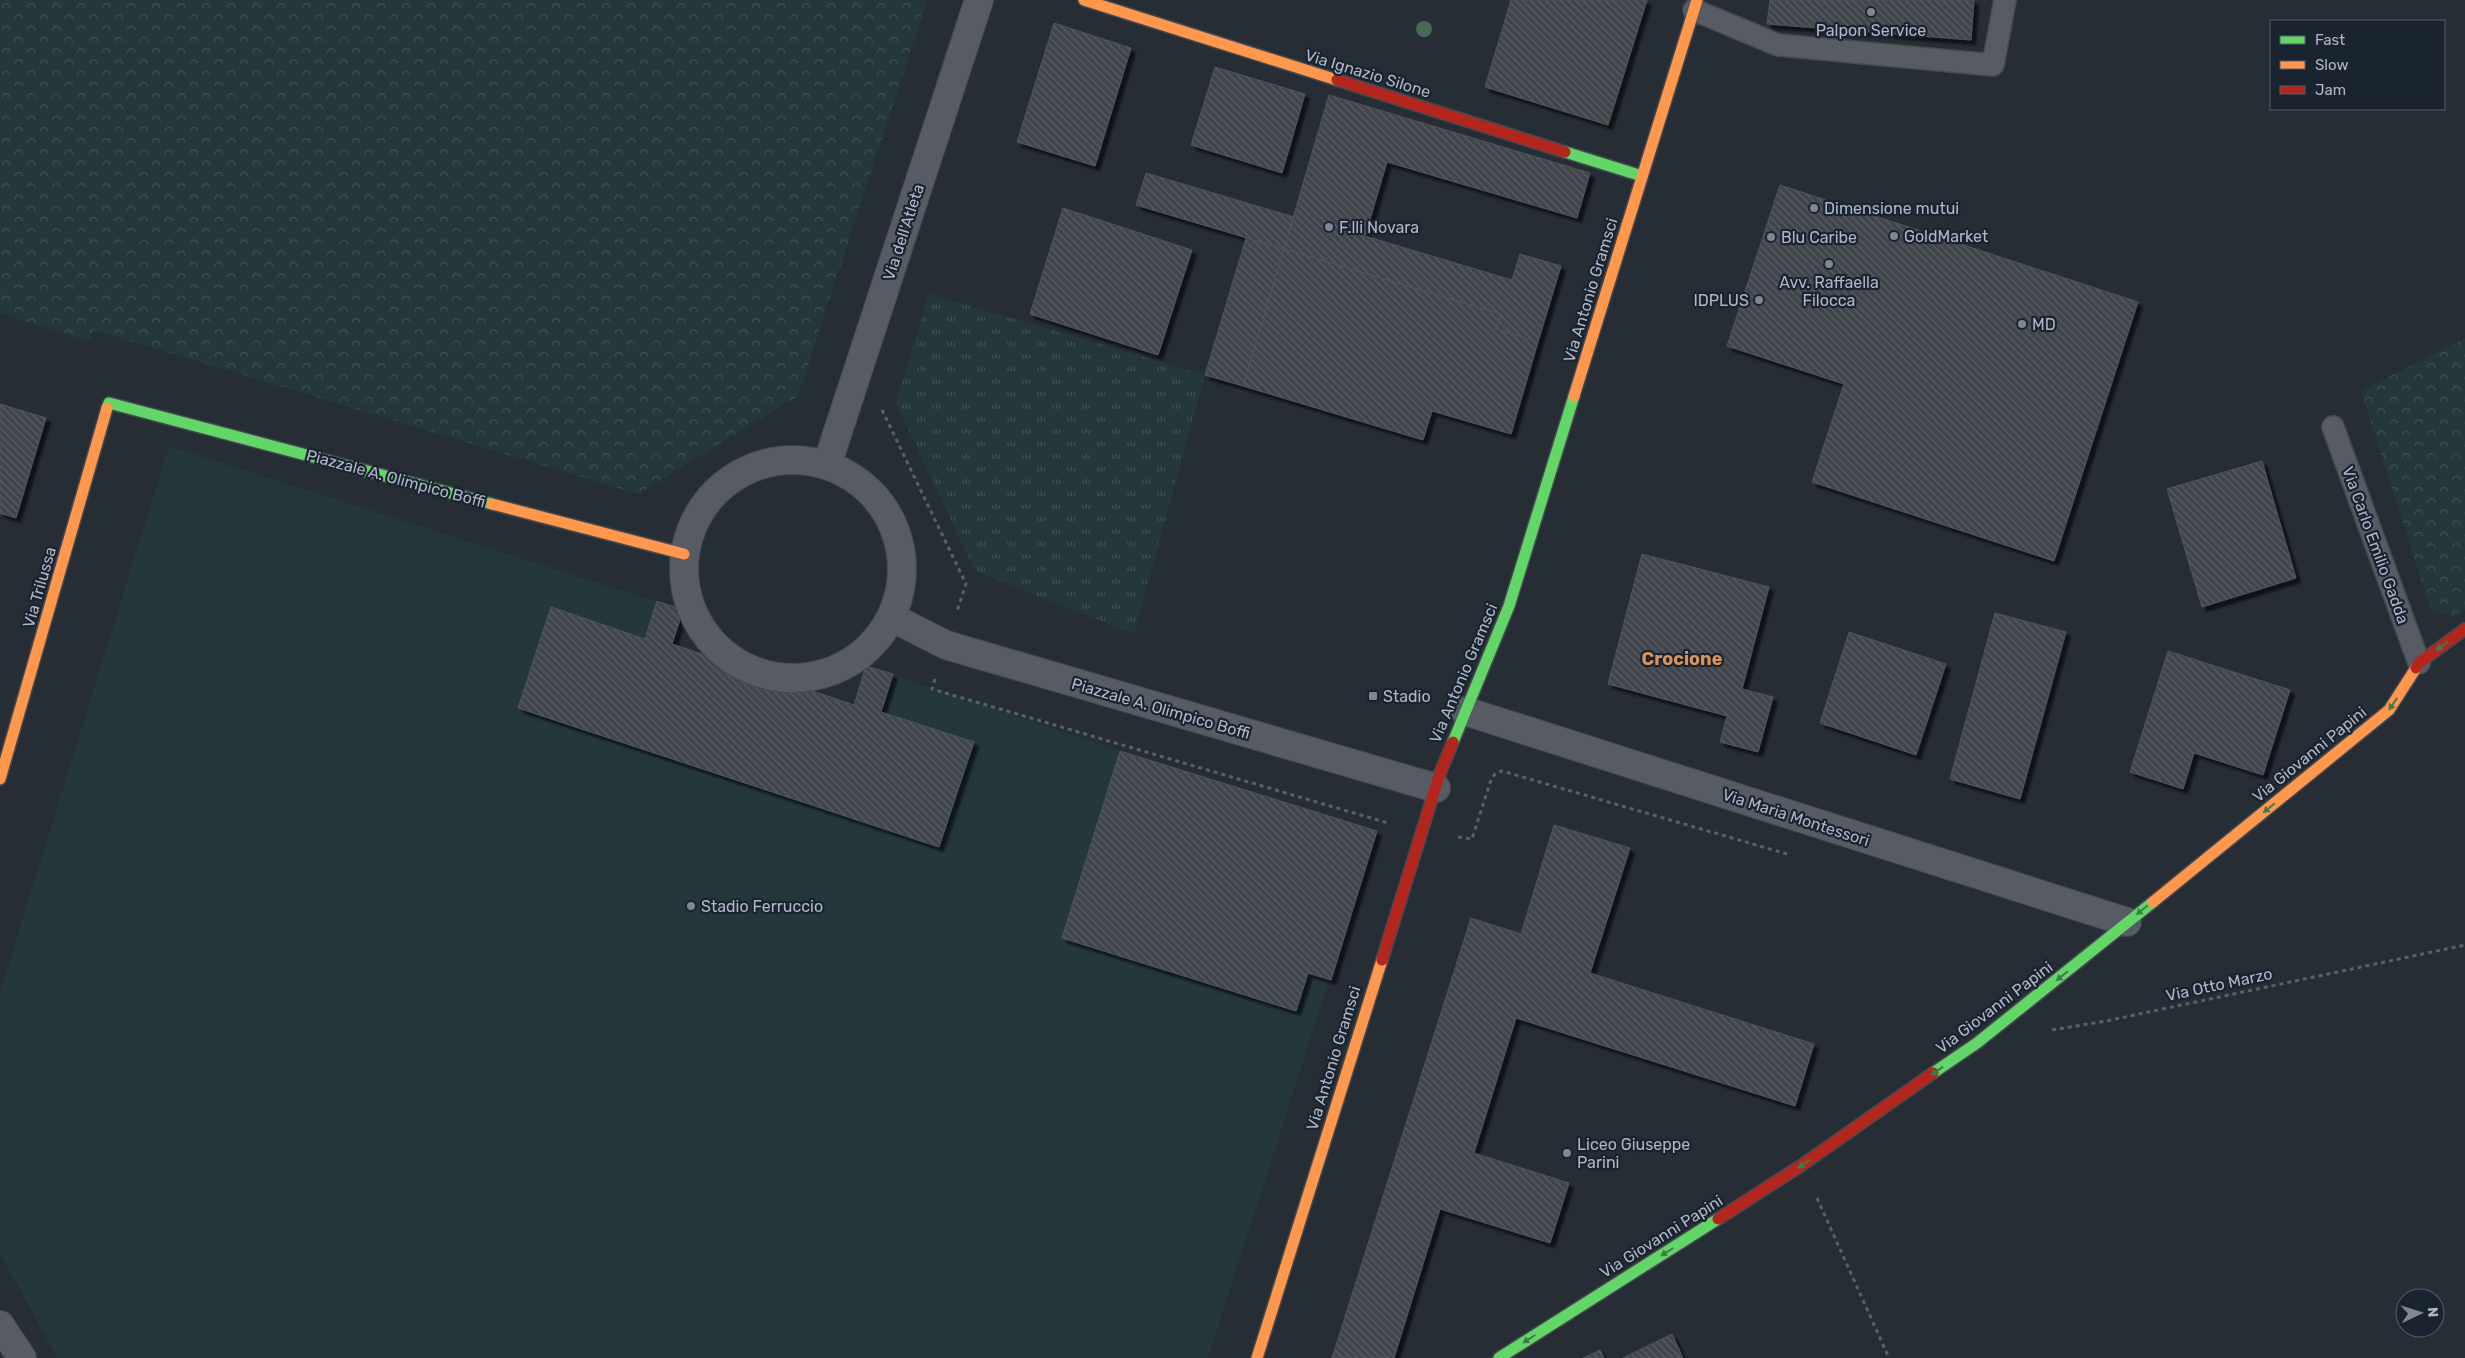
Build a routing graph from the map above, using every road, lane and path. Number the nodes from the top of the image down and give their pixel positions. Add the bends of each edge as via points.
1 (979, 0) edge
2 (1084, 0) edge
3 (2005, 0) edge
4 (1696, 5) edge
5 (1642, 176) junction
6 (108, 403) joint
7 (880, 407) dead end
8 (2334, 427) dead end
9 (827, 464) junction
10 (684, 554) junction
11 (891, 617) junction
12 (2465, 629) edge
13 (946, 645) junction
14 (2419, 663) junction
15 (1465, 711) junction
16 (0, 780) edge
17 (1436, 788) junction
18 (1422, 830) junction
19 (1788, 854) dead end
20 (2127, 922) junction
21 (2465, 945) edge
22 (2051, 1030) dead end
23 (1802, 1165) junction
24 (0, 1326) edge
25 (22, 1358) edge
26 (1257, 1358) edge
27 (1499, 1358) edge
28 (1889, 1358) edge

1 - 9 street, Via dell'Atleta
2 - 5 street, Via Ignazio Silone
3 - 4 lane via 1993,65 1778,45
4 - 5 street, Via Antonio Gramsci
5 - 15 street, Via Antonio Gramsci via 1509,606
6 - 10 street, Piazzale A. Olimpico Boffi
6 - 16 street, Via Trilussa
7 - 13 path via 966,584
8 - 14 lane, Via Carlo Emilio Gadda
9 - 10 street via 789,459 752,466 732,477 704,504
9 - 11 street via 865,487 883,507 899,542 901,580
10 - 11 street via 685,592 700,628 734,662 768,676 807,678 828,673 861,654
11 - 13 street, Piazzale A. Olimpico Boffi
12 -> 14 street, Via Giovanni Papini
13 - 17 street, Piazzale A. Olimpico Boffi
13 - 18 path via 932,689 1397,826
14 -> 20 street, Via Giovanni Papini via 2389,710
15 - 17 street, Via Antonio Gramsci
15 - 20 street, Via Maria Montessori
17 - 18 street, Via Antonio Gramsci
18 - 19 path via 1472,839 1491,780 1502,771
18 - 26 street, Via Antonio Gramsci
20 -> 23 street, Via Giovanni Papini via 1976,1043
21 - 22 path, Via Otto Marzo
23 -> 27 street, Via Giovanni Papini
23 - 28 path
24 - 25 street

